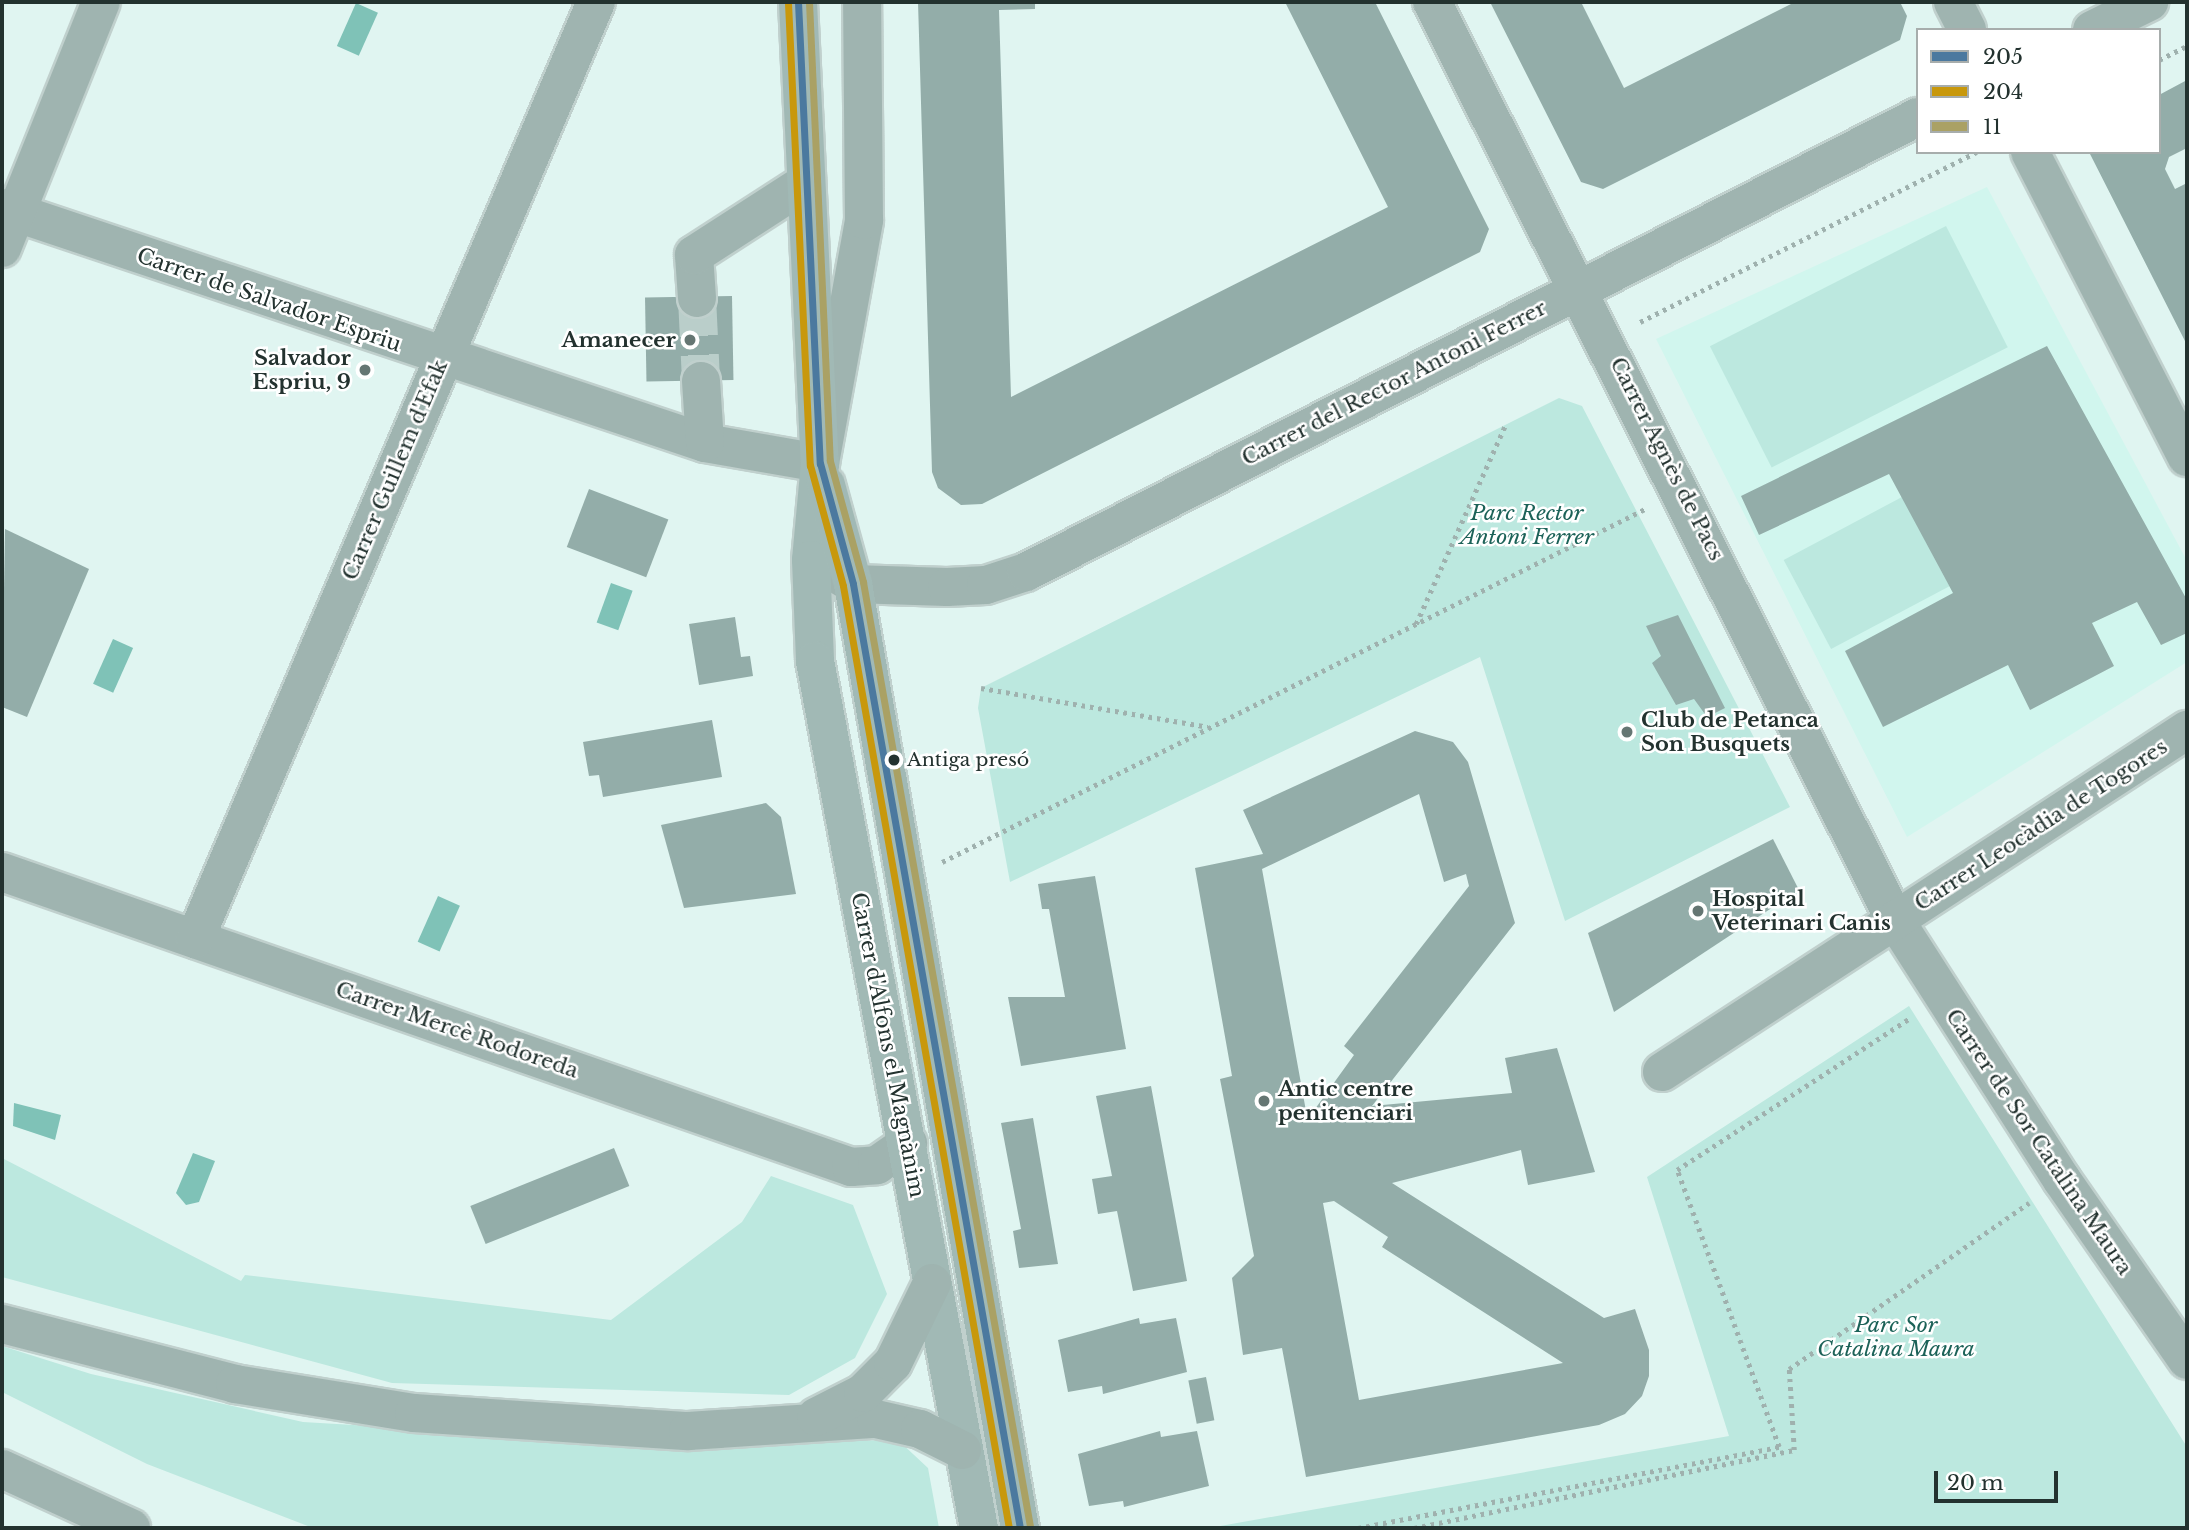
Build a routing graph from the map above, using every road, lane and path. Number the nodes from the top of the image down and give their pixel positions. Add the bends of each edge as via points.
1 (102, 2) edge
2 (596, 2) edge
3 (798, 2) edge
4 (862, 2) edge
5 (1432, 2) edge
6 (1953, 2) edge
7 (2149, 2) edge
8 (1966, 28) edge
9 (2096, 28) edge
10 (2187, 46) edge
11 (2161, 59) edge
12 (1916, 118) edge
13 (1973, 154) edge
14 (2031, 154) edge
15 (802, 186) junction
16 (9, 211) edge
17 (2, 248) edge
18 (1581, 288) junction
19 (696, 298) tunnel mouth
20 (1607, 338) junction
21 (443, 359) junction
22 (701, 381) tunnel mouth
23 (1506, 424) dead end
24 (705, 443) junction
25 (2187, 457) edge
26 (820, 463) junction
27 (1683, 490) junction
28 (811, 560) junction
29 (853, 584) junction
30 (1416, 624) junction
31 (981, 688) dead end
32 (1210, 727) junction
33 (2187, 730) edge
34 (2, 872) edge
35 (901, 882) junction
36 (1895, 920) junction
37 (195, 939) junction
38 (1904, 1007) dead end
39 (1662, 1072) dead end
40 (908, 1143) junction
41 (2062, 1180) junction
42 (932, 1283) junction
43 (2, 1324) edge
44 (2187, 1360) edge
45 (811, 1419) junction
46 (961, 1450) junction
47 (2, 1469) edge
48 (1018, 1515) edge
49 (131, 1528) edge
50 (979, 1528) edge
51 (1358, 1528) edge
52 (1414, 1528) edge

1 - 16 main road
2 - 21 main road, Carrer Guillem d'Efak
3 - 15 main road, Carrer d'Alfons el Magnànim
4 - 26 main road, Carrer d'Alfons el Magnànim via 864,220
5 - 18 main road, Carrer Agnès de Pacs
6 - 8 main road
7 - 9 main road
10 - 11 path
12 - 18 main road, Carrer del Rector Antoni Ferrer
13 - 20 path
14 - 25 main road
15 - 19 main road via 694,255
15 - 26 main road, Carrer d'Alfons el Magnànim
16 - 17 main road
16 - 21 main road, Carrer de Salvador Espriu
18 - 20 main road, Carrer Agnès de Pacs
18 - 29 main road, Carrer del Rector Antoni Ferrer via 1026,572 986,585
20 - 27 main road, Carrer Agnès de Pacs
21 - 24 main road, Carrer de Salvador Espriu
21 - 37 main road, Carrer Guillem d'Efak
22 - 24 main road
23 - 30 path
24 - 26 main road, Carrer de Salvador Espriu
26 - 28 main road, Carrer d'Alfons el Magnànim
26 - 29 main road, Carrer d'Alfons el Magnànim
27 - 30 path
27 - 36 main road, Carrer Agnès de Pacs
28 - 29 main road
28 - 40 main road, Carrer d'Alfons el Magnànim via 815,661
29 - 35 main road, Carrer d'Alfons el Magnànim
30 - 32 path
31 - 32 path
32 - 35 path
33 - 36 main road, Carrer Leocàdia de Togores
34 - 37 main road, Carrer Mercè Rodoreda
35 - 48 main road, Carrer d'Alfons el Magnànim
36 - 39 main road, Carrer Leocàdia de Togores
36 - 41 main road, Carrer de Sor Catalina Maura
37 - 40 main road, Carrer Mercè Rodoreda via 851,1167 877,1165
38 - 51 path via 1910,1018 1677,1170 1779,1447
40 - 42 main road, Carrer d'Alfons el Magnànim
41 - 44 main road, Carrer de Sor Catalina Maura
41 - 52 path via 1789,1369 1794,1450
42 - 45 main road via 893,1363 863,1393
42 - 46 main road, Carrer d'Alfons el Magnànim
43 - 45 main road via 221,1381 414,1413 688,1431
45 - 46 main road via 897,1421
46 - 48 main road via 993,1471
46 - 50 main road, Carrer d'Alfons el Magnànim
47 - 49 main road

